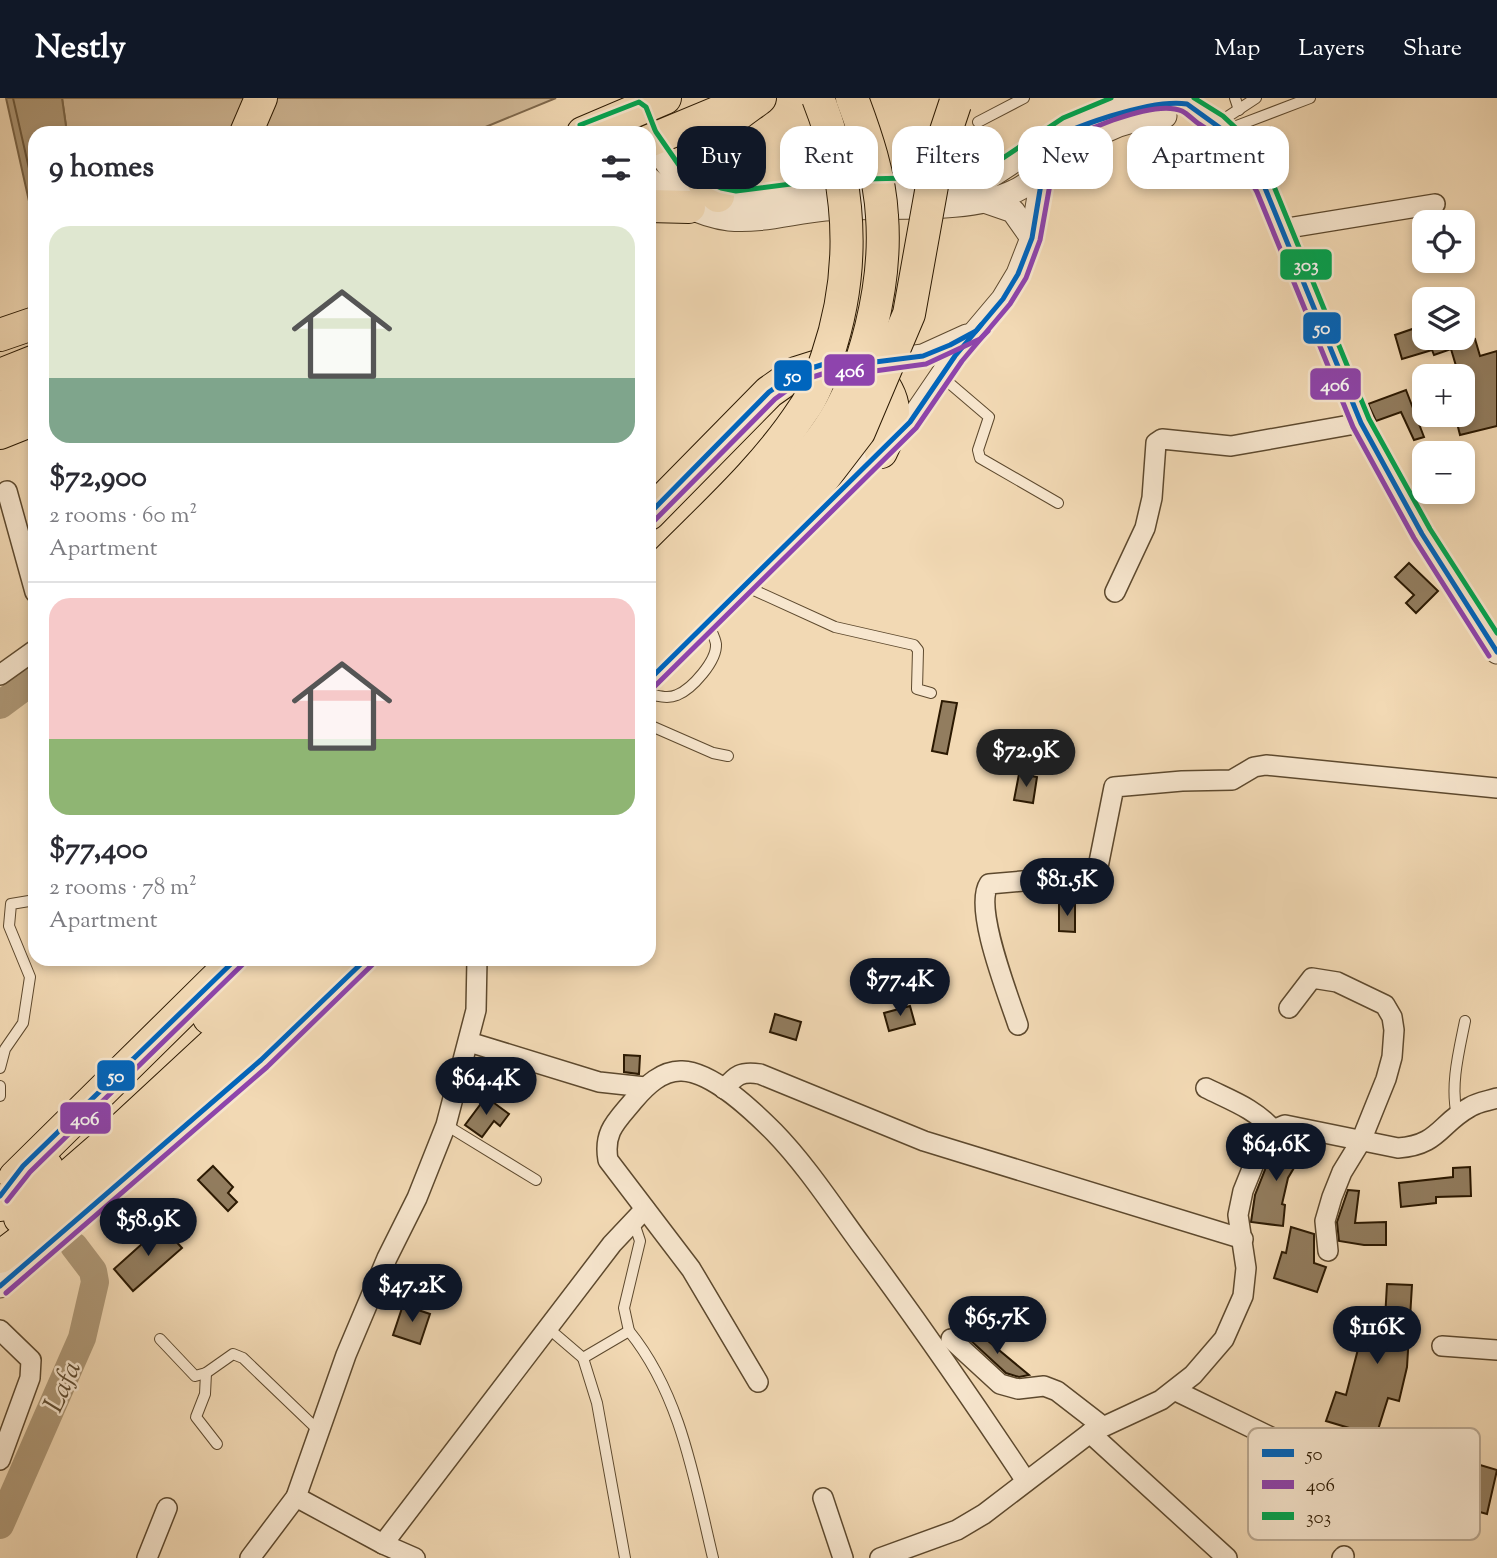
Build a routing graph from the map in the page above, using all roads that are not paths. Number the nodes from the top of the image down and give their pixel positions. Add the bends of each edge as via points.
1 (261, 98) edge
2 (754, 98) edge
3 (760, 98) edge
4 (818, 98) edge
5 (852, 98) edge
6 (1024, 98) edge
7 (1235, 98) edge
8 (1256, 98) edge
9 (1310, 98) edge
10 (969, 110) edge
11 (1239, 110) junction
12 (1215, 123) junction
13 (249, 126) edge
14 (646, 126) edge
15 (1067, 126) edge
16 (1113, 127) edge
17 (656, 147) edge
18 (1018, 160) edge
19 (656, 182) edge
20 (1018, 189) edge
21 (1041, 189) edge
22 (984, 201) junction
23 (703, 202) junction
24 (1435, 204) dead end
25 (656, 205) edge
26 (1282, 229) junction
27 (1032, 238) junction
28 (28, 325) edge
29 (976, 331) junction
30 (0, 335) edge
31 (867, 363) junction
32 (28, 364) edge
33 (0, 375) edge
34 (941, 376) junction
35 (28, 397) edge
36 (0, 408) edge
37 (28, 422) edge
38 (1361, 423) junction
39 (0, 433) edge
40 (881, 452) junction
41 (7, 491) dead end
42 (1058, 503) dead end
43 (656, 507) edge
44 (28, 567) edge
45 (656, 572) edge
46 (744, 586) junction
47 (1115, 592) dead end
48 (656, 612) edge
49 (707, 622) junction
50 (656, 649) edge
51 (1497, 652) edge
52 (28, 655) edge
53 (656, 673) edge
54 (0, 675) edge
55 (931, 693) dead end
56 (656, 696) edge
57 (656, 728) edge
58 (728, 756) dead end
59 (1497, 788) edge
60 (28, 901) edge
61 (229, 966) edge
62 (265, 966) edge
63 (297, 966) edge
64 (334, 966) edge
65 (359, 966) edge
66 (477, 966) edge
67 (1289, 1008) dead end
68 (1465, 1021) dead end
69 (1018, 1025) dead end
70 (469, 1042) junction
71 (0, 1068) edge
72 (0, 1086) edge
73 (645, 1087) junction
74 (1206, 1088) dead end
75 (724, 1089) junction
76 (0, 1096) edge
77 (1497, 1098) edge
78 (1457, 1117) junction
79 (446, 1125) junction
80 (1273, 1130) junction
81 (1361, 1141) junction
82 (536, 1180) dead end
83 (0, 1196) edge
84 (0, 1205) edge
85 (639, 1214) junction
86 (0, 1235) edge
87 (1243, 1239) junction
88 (1328, 1251) dead end
89 (0, 1257) edge
90 (0, 1286) edge
91 (548, 1328) junction
92 (0, 1330) edge
93 (629, 1331) junction
94 (160, 1339) dead end
95 (951, 1339) dead end
96 (1442, 1346) dead end
97 (1497, 1350) edge
98 (583, 1358) junction
99 (206, 1373) junction
100 (758, 1382) dead end
101 (1176, 1391) junction
102 (1252, 1428) edge
103 (1095, 1429) junction
104 (319, 1431) junction
105 (217, 1444) dead end
106 (0, 1460) edge
107 (1026, 1481) junction
108 (296, 1497) junction
109 (823, 1498) dead end
110 (167, 1508) dead end
111 (383, 1544) junction
112 (148, 1558) edge
113 (250, 1558) edge
114 (415, 1558) edge
115 (625, 1558) edge
116 (713, 1558) edge
117 (843, 1558) edge
118 (880, 1558) edge
119 (1227, 1558) edge

1 - 13 highway
2 - 14 highway
3 - 23 highway via 708,139 699,161
4 - 45 highway, bridge via 840,170 849,243 838,325 804,410 761,464
5 - 48 highway, bridge via 872,159 882,216 869,335 855,377 829,430
6 - 10 lane
7 - 11 lane
8 - 11 lane
9 - 12 lane
10 - 50 highway, bridge via 955,104 937,158 909,314 859,432 813,492
11 - 12 lane
12 - 15 street via 1182,101 1150,101 1115,106
12 - 16 street via 1150,116
12 - 26 street via 1244,151
17 - 23 street via 677,178
18 - 23 street via 985,180 953,186 822,189
19 - 23 street
20 - 22 street
21 - 27 street
22 - 23 street via 729,219
22 - 27 street via 1013,211
23 - 25 highway
24 - 26 street
26 - 38 street
27 - 29 street via 1010,288
28 - 30 highway
29 - 31 street via 923,356
29 - 34 street
31 - 40 highway via 895,409
31 - 43 highway via 837,360 796,373 769,392
32 - 33 highway
34 - 40 street via 910,422
34 - 42 lane via 989,416 979,458
35 - 36 highway
37 - 39 highway
38 - 47 street via 1231,446 1163,439 1157,443 1145,528
38 - 51 street via 1422,534
40 - 46 street
41 - 44 street
46 - 49 street
46 - 55 lane via 835,627 914,645 918,650 917,689
49 - 53 street
49 - 56 lane via 716,642 714,654 697,680 677,695
52 - 54 street
57 - 58 lane
59 - 69 street via 1266,765 1232,780 1114,787 1096,877 1089,881 989,884 986,888 984,903 991,937
60 - 71 lane via 11,904 9,926 30,976 23,1023 5,1049
61 - 83 highway via 23,1166
62 - 84 highway
63 - 86 highway via 113,1138
64 - 89 highway via 82,1195
65 - 90 street via 261,1060
66 - 70 street via 476,1010
67 - 81 street via 1317,977 1385,1005 1392,1017 1387,1079
68 - 78 lane via 1455,1079
70 - 73 street via 598,1082
70 - 79 street
72 - 76 lane
73 - 75 street via 663,1075 682,1071
73 - 85 street via 610,1131 606,1145 608,1160
74 - 80 street via 1263,1118
75 - 87 street via 736,1075 760,1074 924,1141
75 - 107 street via 775,1134 815,1182 936,1346
77 - 78 street via 1468,1107
78 - 81 street via 1427,1143 1413,1147
79 - 82 lane
79 - 104 street via 368,1301
80 - 81 street via 1285,1125
80 - 87 street via 1264,1139 1243,1191 1238,1215
81 - 88 street via 1332,1197 1325,1221
85 - 91 street
85 - 93 lane via 640,1241 624,1308
85 - 100 street via 691,1269
87 - 101 street via 1243,1296 1234,1317 1224,1339
91 - 98 lane
91 - 111 street
92 - 106 street via 31,1360 30,1378
93 - 98 lane
93 - 116 lane via 649,1355 682,1433
94 - 99 lane via 188,1372 195,1376
95 - 103 street via 1000,1384 1057,1391
96 - 97 street
98 - 115 lane via 597,1403
99 - 104 lane via 233,1354 243,1358
99 - 105 lane via 205,1394 196,1418
101 - 102 street
101 - 103 street
103 - 107 street
103 - 119 street
104 - 108 street
107 - 118 street via 957,1530
108 - 111 street
108 - 113 street
109 - 117 street
110 - 112 street
111 - 114 street

